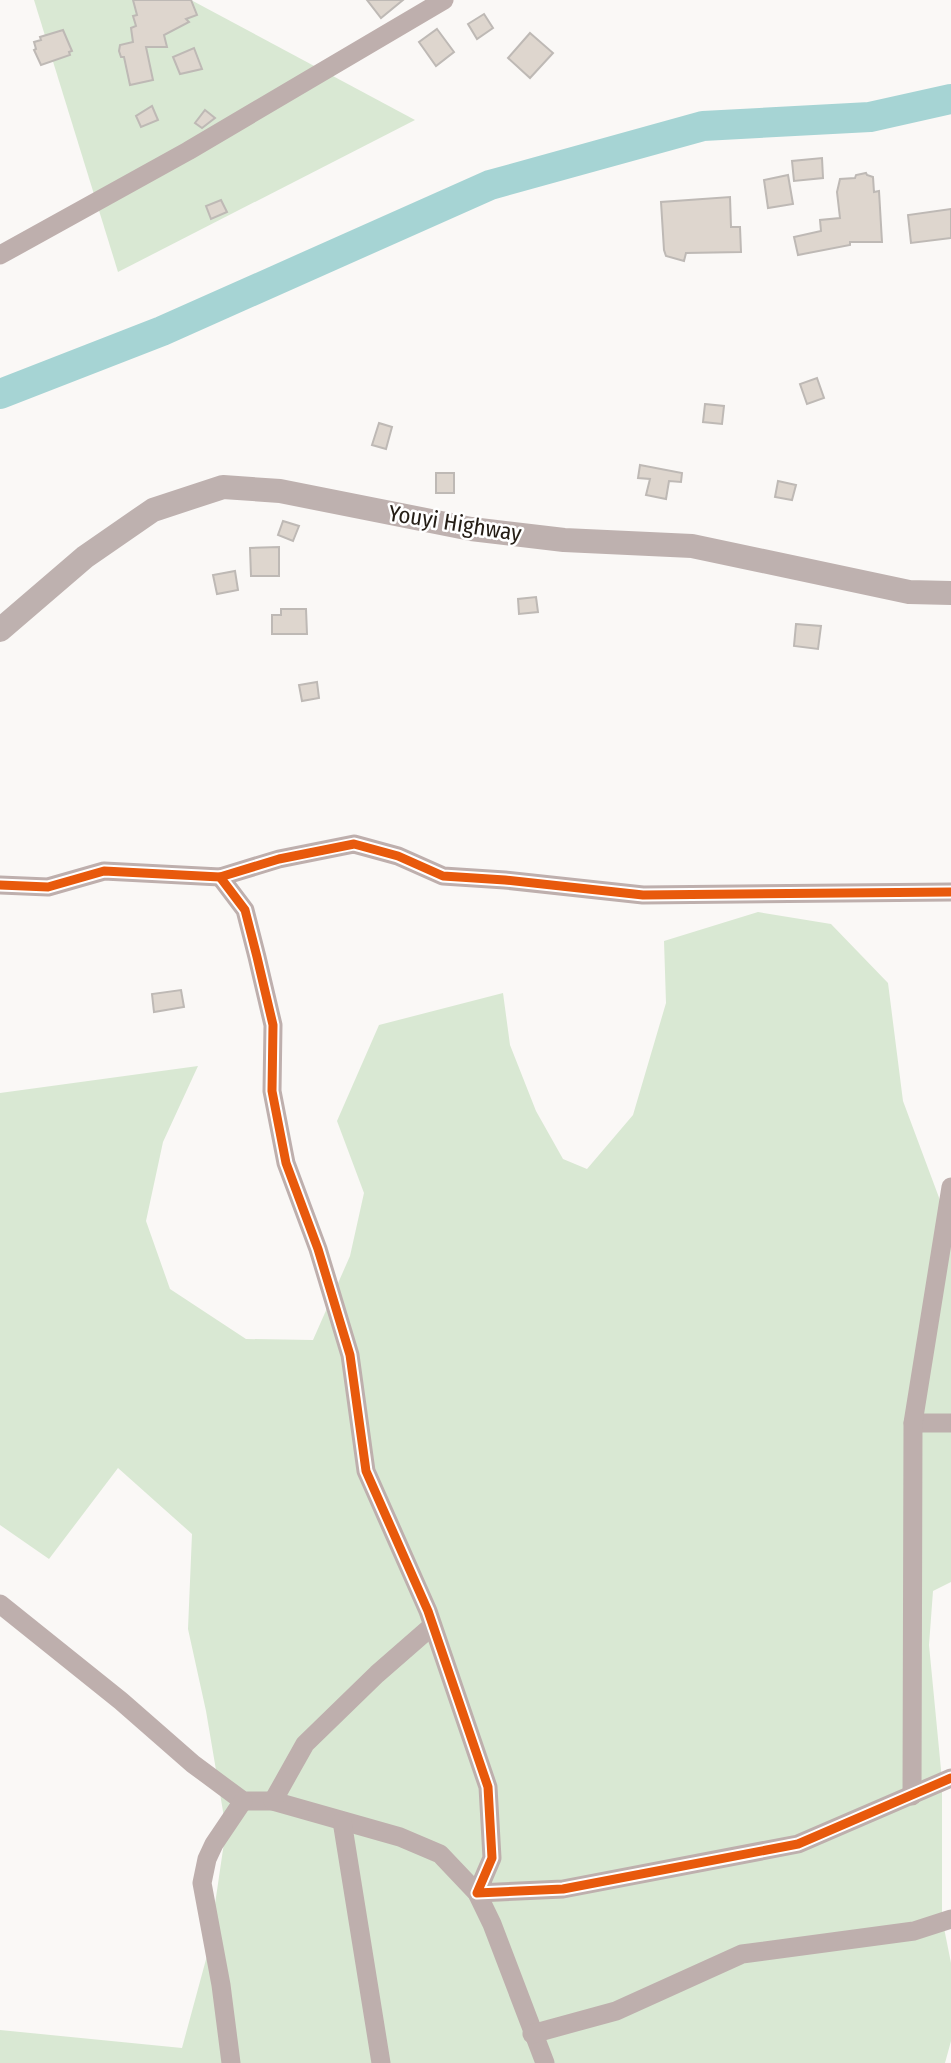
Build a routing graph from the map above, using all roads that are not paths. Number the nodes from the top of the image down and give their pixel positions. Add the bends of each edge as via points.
1 (444, 0) edge
2 (0, 255) edge
3 (951, 593) edge
4 (0, 630) edge
5 (220, 877) junction
6 (0, 885) edge
7 (951, 892) edge
8 (951, 1187) edge
9 (913, 1423) junction
10 (951, 1423) edge
11 (0, 1604) edge
12 (432, 1626) junction
13 (951, 1778) edge
14 (912, 1796) junction
15 (243, 1801) junction
16 (273, 1801) junction
17 (342, 1821) junction
18 (477, 1893) junction
19 (951, 1919) edge
20 (533, 2034) junction
21 (231, 2063) edge
22 (381, 2063) edge
23 (545, 2063) edge

1 - 2 street
3 - 4 main road, Youyi Highway via 909,592 692,546 564,540 471,529 280,491 223,487 153,510 85,557
5 - 6 street via 104,871 48,887
5 - 7 street via 354,844 398,856 443,876 643,895
5 - 12 street via 245,910 254,945 273,1024 272,1091 286,1163 350,1355 366,1471
8 - 9 street
9 - 10 street
9 - 14 street
11 - 15 street
12 - 16 street via 305,1744
12 - 18 street via 488,1787 492,1858
13 - 14 street
14 - 18 street via 798,1844 563,1889
15 - 16 street
15 - 21 street via 214,1844 202,1884
16 - 17 street
17 - 18 street via 440,1854
17 - 22 street
18 - 20 street
19 - 20 street via 914,1931 742,1954 616,2011
20 - 23 street

